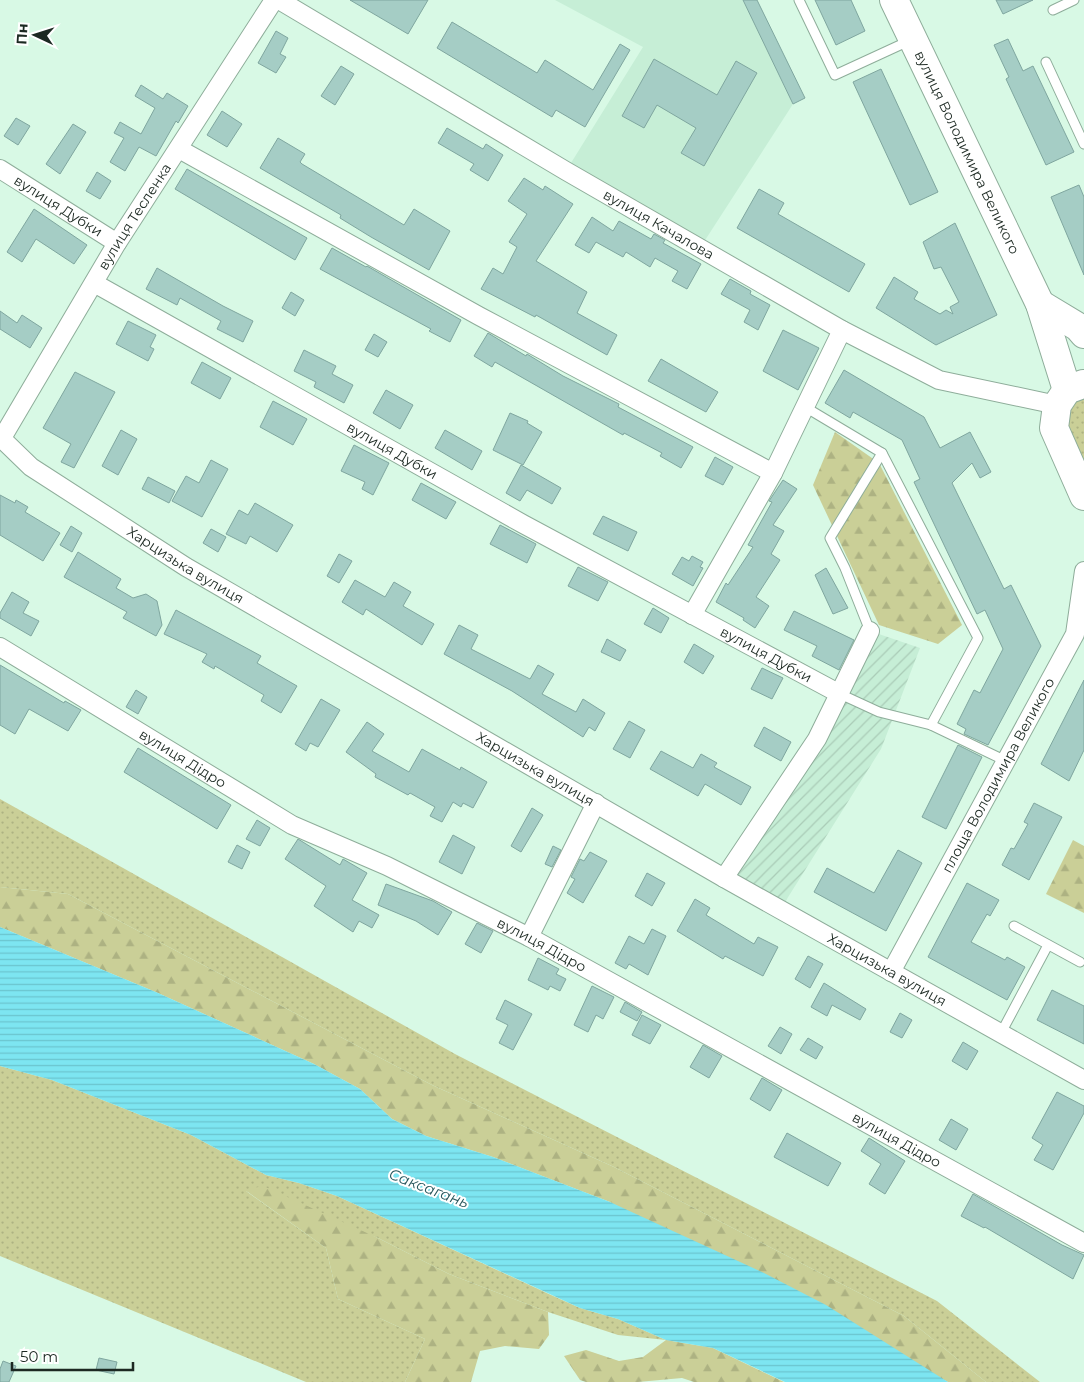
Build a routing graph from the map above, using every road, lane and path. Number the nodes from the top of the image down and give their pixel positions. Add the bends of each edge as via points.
1 (274, 0) edge
2 (279, 0) edge
3 (799, 0) edge
4 (894, 0) edge
5 (1074, 0) edge
6 (1053, 10) dead end
7 (913, 39) junction
8 (1046, 62) dead end
9 (1084, 144) edge
10 (178, 149) junction
11 (0, 169) edge
12 (117, 243) junction
13 (94, 283) junction
14 (1040, 304) junction
15 (842, 330) junction
16 (1084, 334) edge
17 (1069, 393) edge
18 (805, 407) junction
19 (1, 437) edge
20 (882, 453) junction
21 (773, 473) junction
22 (1084, 496) edge
23 (1084, 571) edge
24 (692, 615) junction
25 (870, 631) joint
26 (0, 647) edge
27 (840, 694) junction
28 (931, 725) junction
29 (1006, 760) junction
30 (596, 803) junction
31 (724, 878) junction
32 (1014, 926) dead end
33 (529, 937) junction
34 (1048, 945) junction
35 (1080, 962) dead end
36 (891, 972) junction
37 (1001, 1034) junction
38 (1084, 1080) edge
39 (1084, 1243) edge

1 - 10 street, вулиця Тесленка
2 - 15 street, вулиця Качалова
3 - 7 lane via 835,75
4 - 7 main road, вулиця Володимира Великого
5 - 6 lane
7 - 14 main road, вулиця Володимира Великого
8 - 9 lane
10 - 12 street, вулиця Тесленка
10 - 21 street
11 - 12 street, вулиця Дубки
12 - 13 street, вулиця Тесленка
13 - 19 street, вулиця Тесленка
13 - 24 street, вулиця Дубки
14 - 16 main road
14 - 17 main road
15 - 17 street, вулиця Качалова via 939,380
15 - 18 street
17 - 22 main road via 1054,428
18 - 20 lane
18 - 21 street
19 - 30 street, Харцизька вулиця via 31,466 186,567
20 - 25 lane via 830,538
20 - 28 lane via 978,638
21 - 24 street
23 - 29 street, площа Володимира Великого via 1074,634
24 - 27 street, вулиця Дубки via 778,658
25 - 27 street
26 - 33 street, вулиця Дідро via 292,824 387,866
27 - 28 lane via 879,712
27 - 31 street via 817,739
28 - 29 lane
29 - 36 street, площа Володимира Великого
30 - 31 street, Харцизька вулиця
30 - 33 street
31 - 36 street, Харцизька вулиця
32 - 34 lane
33 - 39 street, вулиця Дідро
34 - 35 lane
34 - 37 lane
36 - 37 street, Харцизька вулиця
37 - 38 street, Харцизька вулиця

